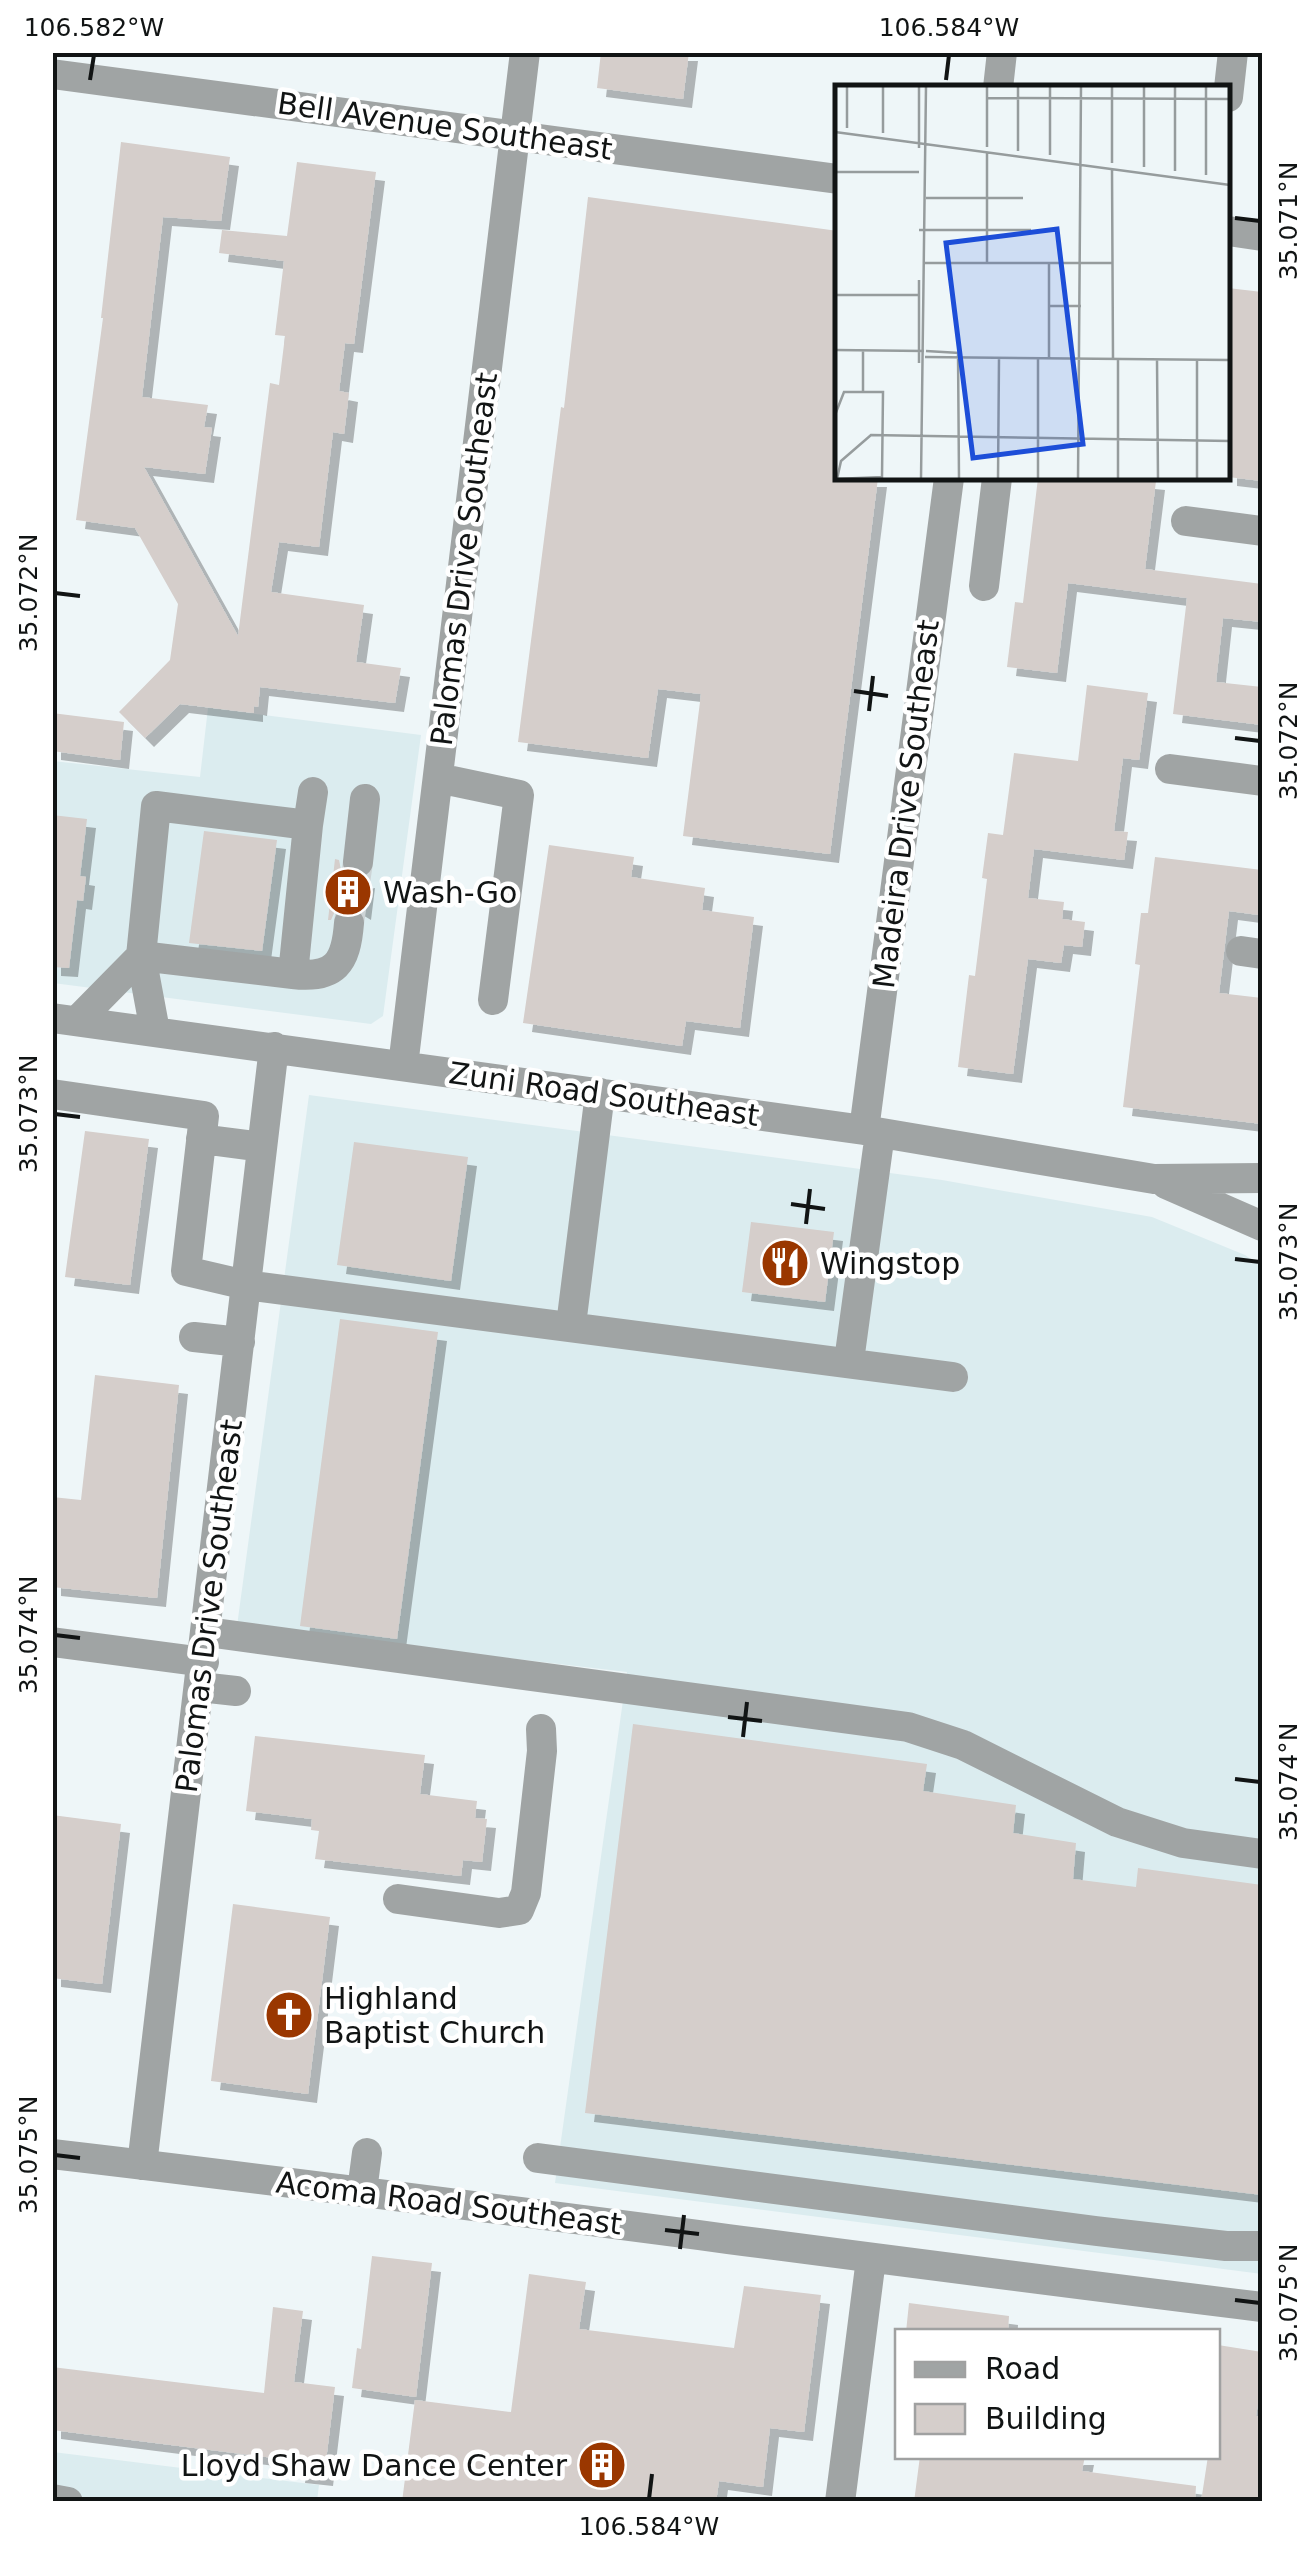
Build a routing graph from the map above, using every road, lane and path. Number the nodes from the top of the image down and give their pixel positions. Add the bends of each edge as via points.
1 (525, 52) edge
2 (1002, 52) edge
3 (1232, 52) edge
4 (52, 74) edge
5 (998, 85) edge
6 (1229, 85) edge
7 (515, 136) junction
8 (835, 179) edge
9 (1230, 231) edge
10 (1262, 236) edge
11 (948, 482) edge
12 (996, 484) edge
13 (1186, 522) dead end
14 (1262, 532) edge
15 (940, 548) junction
16 (988, 554) junction
17 (984, 586) dead end
18 (1170, 769) dead end
19 (438, 778) junction
20 (1262, 781) edge
21 (313, 792) dead end
22 (365, 799) dead end
23 (308, 826) junction
24 (358, 862) tunnel mouth
25 (349, 922) tunnel mouth
26 (141, 956) junction
27 (293, 974) junction
28 (493, 1000) dead end
29 (65, 1020) edge
30 (155, 1031) junction
31 (274, 1047) junction
32 (404, 1066) junction
33 (52, 1094) edge
34 (600, 1094) junction
35 (872, 1132) junction
36 (201, 1139) junction
37 (262, 1147) junction
38 (1262, 1178) edge
39 (1154, 1179) junction
40 (1262, 1226) edge
41 (246, 1285) junction
42 (572, 1325) junction
43 (194, 1337) dead end
44 (240, 1342) junction
45 (850, 1362) junction
46 (953, 1377) dead end
47 (52, 1642) edge
48 (204, 1660) junction
49 (236, 1690) dead end
50 (541, 1728) dead end
51 (1262, 1854) edge
52 (398, 1899) dead end
53 (366, 2153) dead end
54 (52, 2154) edge
55 (538, 2158) dead end
56 (142, 2165) junction
57 (362, 2191) junction
58 (1262, 2246) edge
59 (870, 2260) junction
60 (1262, 2307) edge
61 (52, 2499) edge
62 (68, 2502) edge
63 (840, 2502) edge

1 - 7 street, Palomas Drive Southeast
2 - 5 street
3 - 6 street
4 - 7 street, Bell Avenue Southeast
7 - 8 street, Bell Avenue Southeast
7 - 19 street, Palomas Drive Southeast
9 - 10 street
11 - 12 street
11 - 15 street, Madeira Drive Southeast
12 - 16 street
13 - 14 street
15 - 16 street
15 - 35 street, Madeira Drive Southeast
16 - 17 street
18 - 20 street
19 - 28 street via 519,795
19 - 32 street, Palomas Drive Southeast
21 - 23 street
22 - 24 street
23 - 26 street via 156,806
23 - 27 street
25 - 27 street via 345,950 329,972
26 - 27 street
26 - 29 street
26 - 30 street
29 - 30 street, Zuni Road Southeast
30 - 31 street, Zuni Road Southeast
31 - 32 street, Zuni Road Southeast
31 - 37 street, Palomas Drive Southeast
32 - 34 street, Zuni Road Southeast
33 - 36 street via 204,1116
34 - 35 street, Zuni Road Southeast
34 - 42 street
35 - 39 street, Zuni Road Southeast
35 - 45 street, Madeira Drive Southeast
36 - 37 street
36 - 41 street via 186,1271
37 - 41 street, Palomas Drive Southeast
38 - 39 street, Zuni Road Southeast
39 - 40 street, Zuni Road Southeast
41 - 42 street
41 - 44 street, Palomas Drive Southeast
42 - 45 street
43 - 44 street
44 - 48 street, Palomas Drive Southeast
45 - 46 street
47 - 48 street
48 - 49 street
48 - 51 street via 908,1727 963,1746 1117,1822 1183,1843
48 - 56 street, Palomas Drive Southeast
50 - 52 street via 519,1910
53 - 57 street
54 - 56 street, Acoma Road Southeast
55 - 58 street via 1096,2232
56 - 57 street, Acoma Road Southeast
57 - 59 street, Acoma Road Southeast
59 - 60 street, Acoma Road Southeast
59 - 63 street
61 - 62 street

